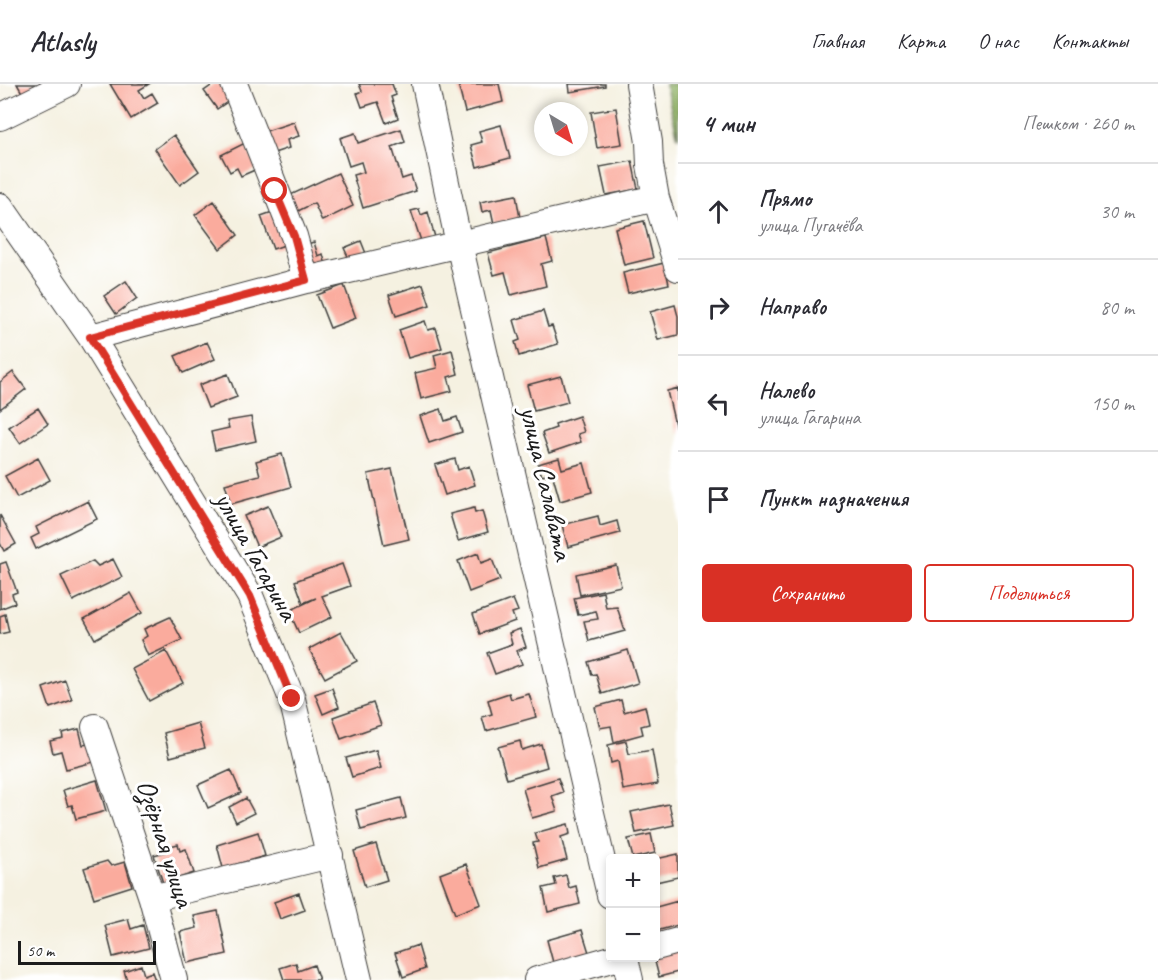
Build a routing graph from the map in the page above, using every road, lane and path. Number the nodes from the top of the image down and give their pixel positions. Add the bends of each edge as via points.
1 (67, 84) edge
2 (234, 84) edge
3 (425, 84) edge
4 (639, 84) edge
5 (0, 117) edge
6 (656, 198) junction
7 (0, 206) edge
8 (459, 244) junction
9 (678, 268) edge
10 (306, 280) junction
11 (90, 337) junction
12 (95, 727) dead end
13 (330, 855) junction
14 (606, 878) edge
15 (152, 898) junction
16 (678, 941) edge
17 (660, 946) edge
18 (606, 960) edge
19 (626, 962) edge
20 (174, 980) edge
21 (359, 980) edge
22 (537, 980) edge
23 (630, 980) edge

1 - 5 street
2 - 10 street via 294,236
3 - 8 street, улица Салавата
4 - 6 street
6 - 8 street
6 - 9 street
7 - 11 street, улица Гагарина
8 - 10 street
8 - 14 street, улица Салавата
10 - 11 street
11 - 13 street, улица Гагарина via 250,596 292,699
12 - 15 street, Озёрная улица
13 - 15 street
13 - 21 street, улица Гагарина
15 - 20 street, Озёрная улица
16 - 17 street
18 - 22 street
19 - 23 street

